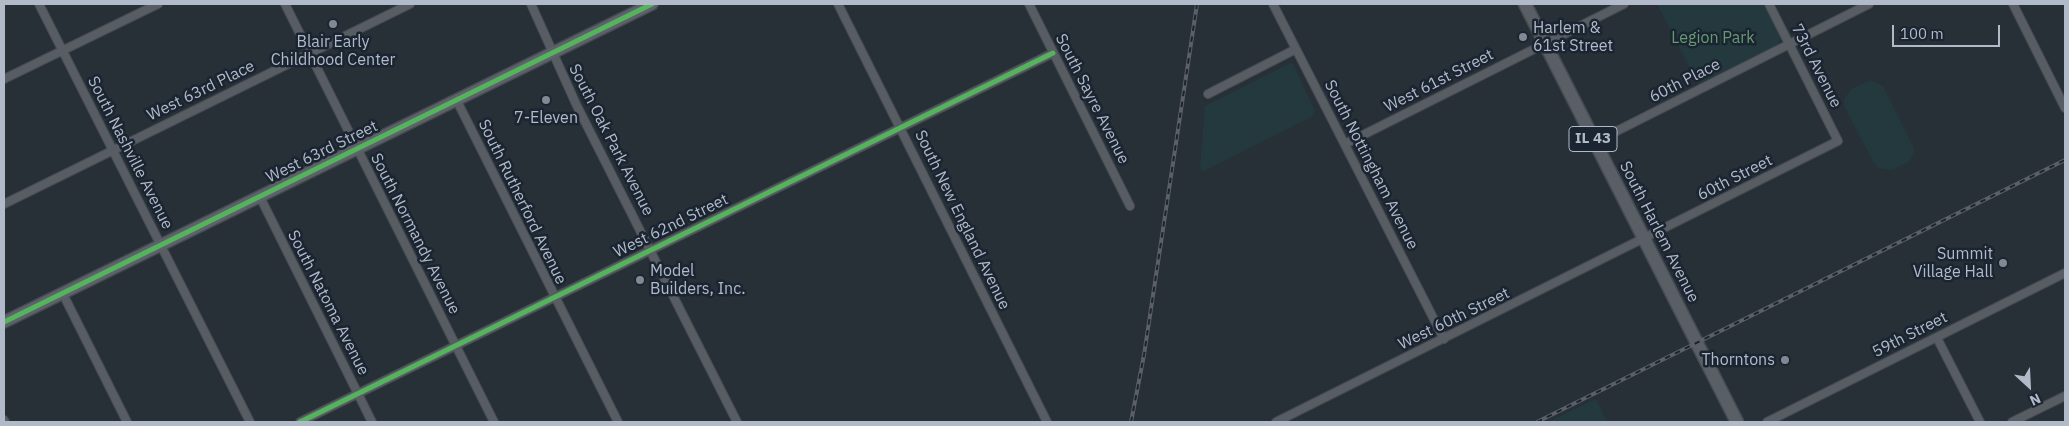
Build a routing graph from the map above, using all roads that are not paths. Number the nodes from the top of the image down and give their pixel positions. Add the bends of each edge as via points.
1 (39, 4) edge
2 (158, 4) edge
3 (285, 4) edge
4 (410, 4) edge
5 (531, 4) edge
6 (652, 4) edge
7 (838, 4) edge
8 (1029, 4) edge
9 (1273, 4) edge
10 (1525, 4) edge
11 (1624, 4) edge
12 (1769, 4) edge
13 (1869, 4) edge
14 (2013, 4) edge
15 (1545, 44) junction
16 (1789, 44) junction
17 (1296, 49) junction
18 (63, 50) junction
19 (310, 53) junction
20 (1053, 53) junction
21 (553, 54) junction
22 (4, 80) edge
23 (1208, 94) dead end
24 (457, 101) junction
25 (2065, 108) edge
26 (900, 128) junction
27 (1838, 141) joint
28 (1595, 142) junction
29 (1345, 144) junction
30 (358, 149) junction
31 (113, 150) junction
32 (260, 197) junction
33 (4, 204) edge
34 (1130, 206) dead end
35 (1644, 240) junction
36 (161, 245) junction
37 (651, 250) junction
38 (2065, 273) edge
39 (63, 294) junction
40 (554, 297) junction
41 (4, 322) edge
42 (1936, 338) junction
43 (1444, 339) junction
44 (456, 346) junction
45 (358, 394) junction
46 (2065, 396) edge
47 (128, 422) edge
48 (250, 422) edge
49 (300, 422) edge
50 (372, 422) edge
51 (494, 422) edge
52 (618, 422) edge
53 (737, 422) edge
54 (1047, 422) edge
55 (1276, 422) edge
56 (1737, 422) edge
57 (1768, 422) edge
58 (1980, 422) edge
59 (2012, 422) edge

1 - 18 street, South Nashville Avenue
2 - 18 street
3 - 19 street, South Normandy Avenue
4 - 19 street, West 63rd Place
5 - 21 street, South Oak Park Avenue
6 - 21 main road, West 63rd Street
7 - 26 street, South New England Avenue
8 - 20 street, South Sayre Avenue
9 - 17 street, South Nottingham Avenue
10 - 15 main road, South Harlem Avenue / IL 43
11 - 15 street, West 61st Street
12 - 16 street, 73rd Avenue
13 - 16 street, 60th Place
14 - 25 street
15 - 28 main road, South Harlem Avenue / IL 43
15 - 29 street, West 61st Street
16 - 27 street, 73rd Avenue
16 - 28 street, 60th Place
17 - 23 street
17 - 29 street, South Nottingham Avenue
18 - 22 street
18 - 31 street, South Nashville Avenue
19 - 30 street, South Normandy Avenue
19 - 31 street, West 63rd Place
20 - 26 street, West 62nd Street
20 - 34 street, South Sayre Avenue
21 - 24 main road, West 63rd Street
21 - 37 street, South Oak Park Avenue
24 - 30 main road, West 63rd Street
24 - 40 street, South Rutherford Avenue
26 - 37 street, West 62nd Street
26 - 54 street, South New England Avenue
27 - 35 street, 60th Street
28 - 35 main road, South Harlem Avenue / IL 43
29 - 43 street, South Nottingham Avenue
30 - 32 main road, West 63rd Street
30 - 44 street, South Normandy Avenue
31 - 33 street, West 63rd Place
31 - 36 street, South Nashville Avenue
32 - 36 main road, West 63rd Street
32 - 45 street, South Natoma Avenue
35 - 43 street, West 60th Street
35 - 56 main road, South Harlem Avenue / IL 43
36 - 39 main road, West 63rd Street
36 - 48 street, South Nashville Avenue
37 - 40 street, West 62nd Street
37 - 53 street, South Oak Park Avenue
38 - 42 street, 59th Street
39 - 41 main road, West 63rd Street
39 - 47 street
40 - 44 street, West 62nd Street
40 - 52 street, South Rutherford Avenue
42 - 57 street, 59th Street
42 - 58 street
43 - 55 street, West 60th Street
44 - 45 street, West 62nd Street
44 - 51 street, South Normandy Avenue
45 - 49 street, West 62nd Street
45 - 50 street, South Natoma Avenue
46 - 59 street

